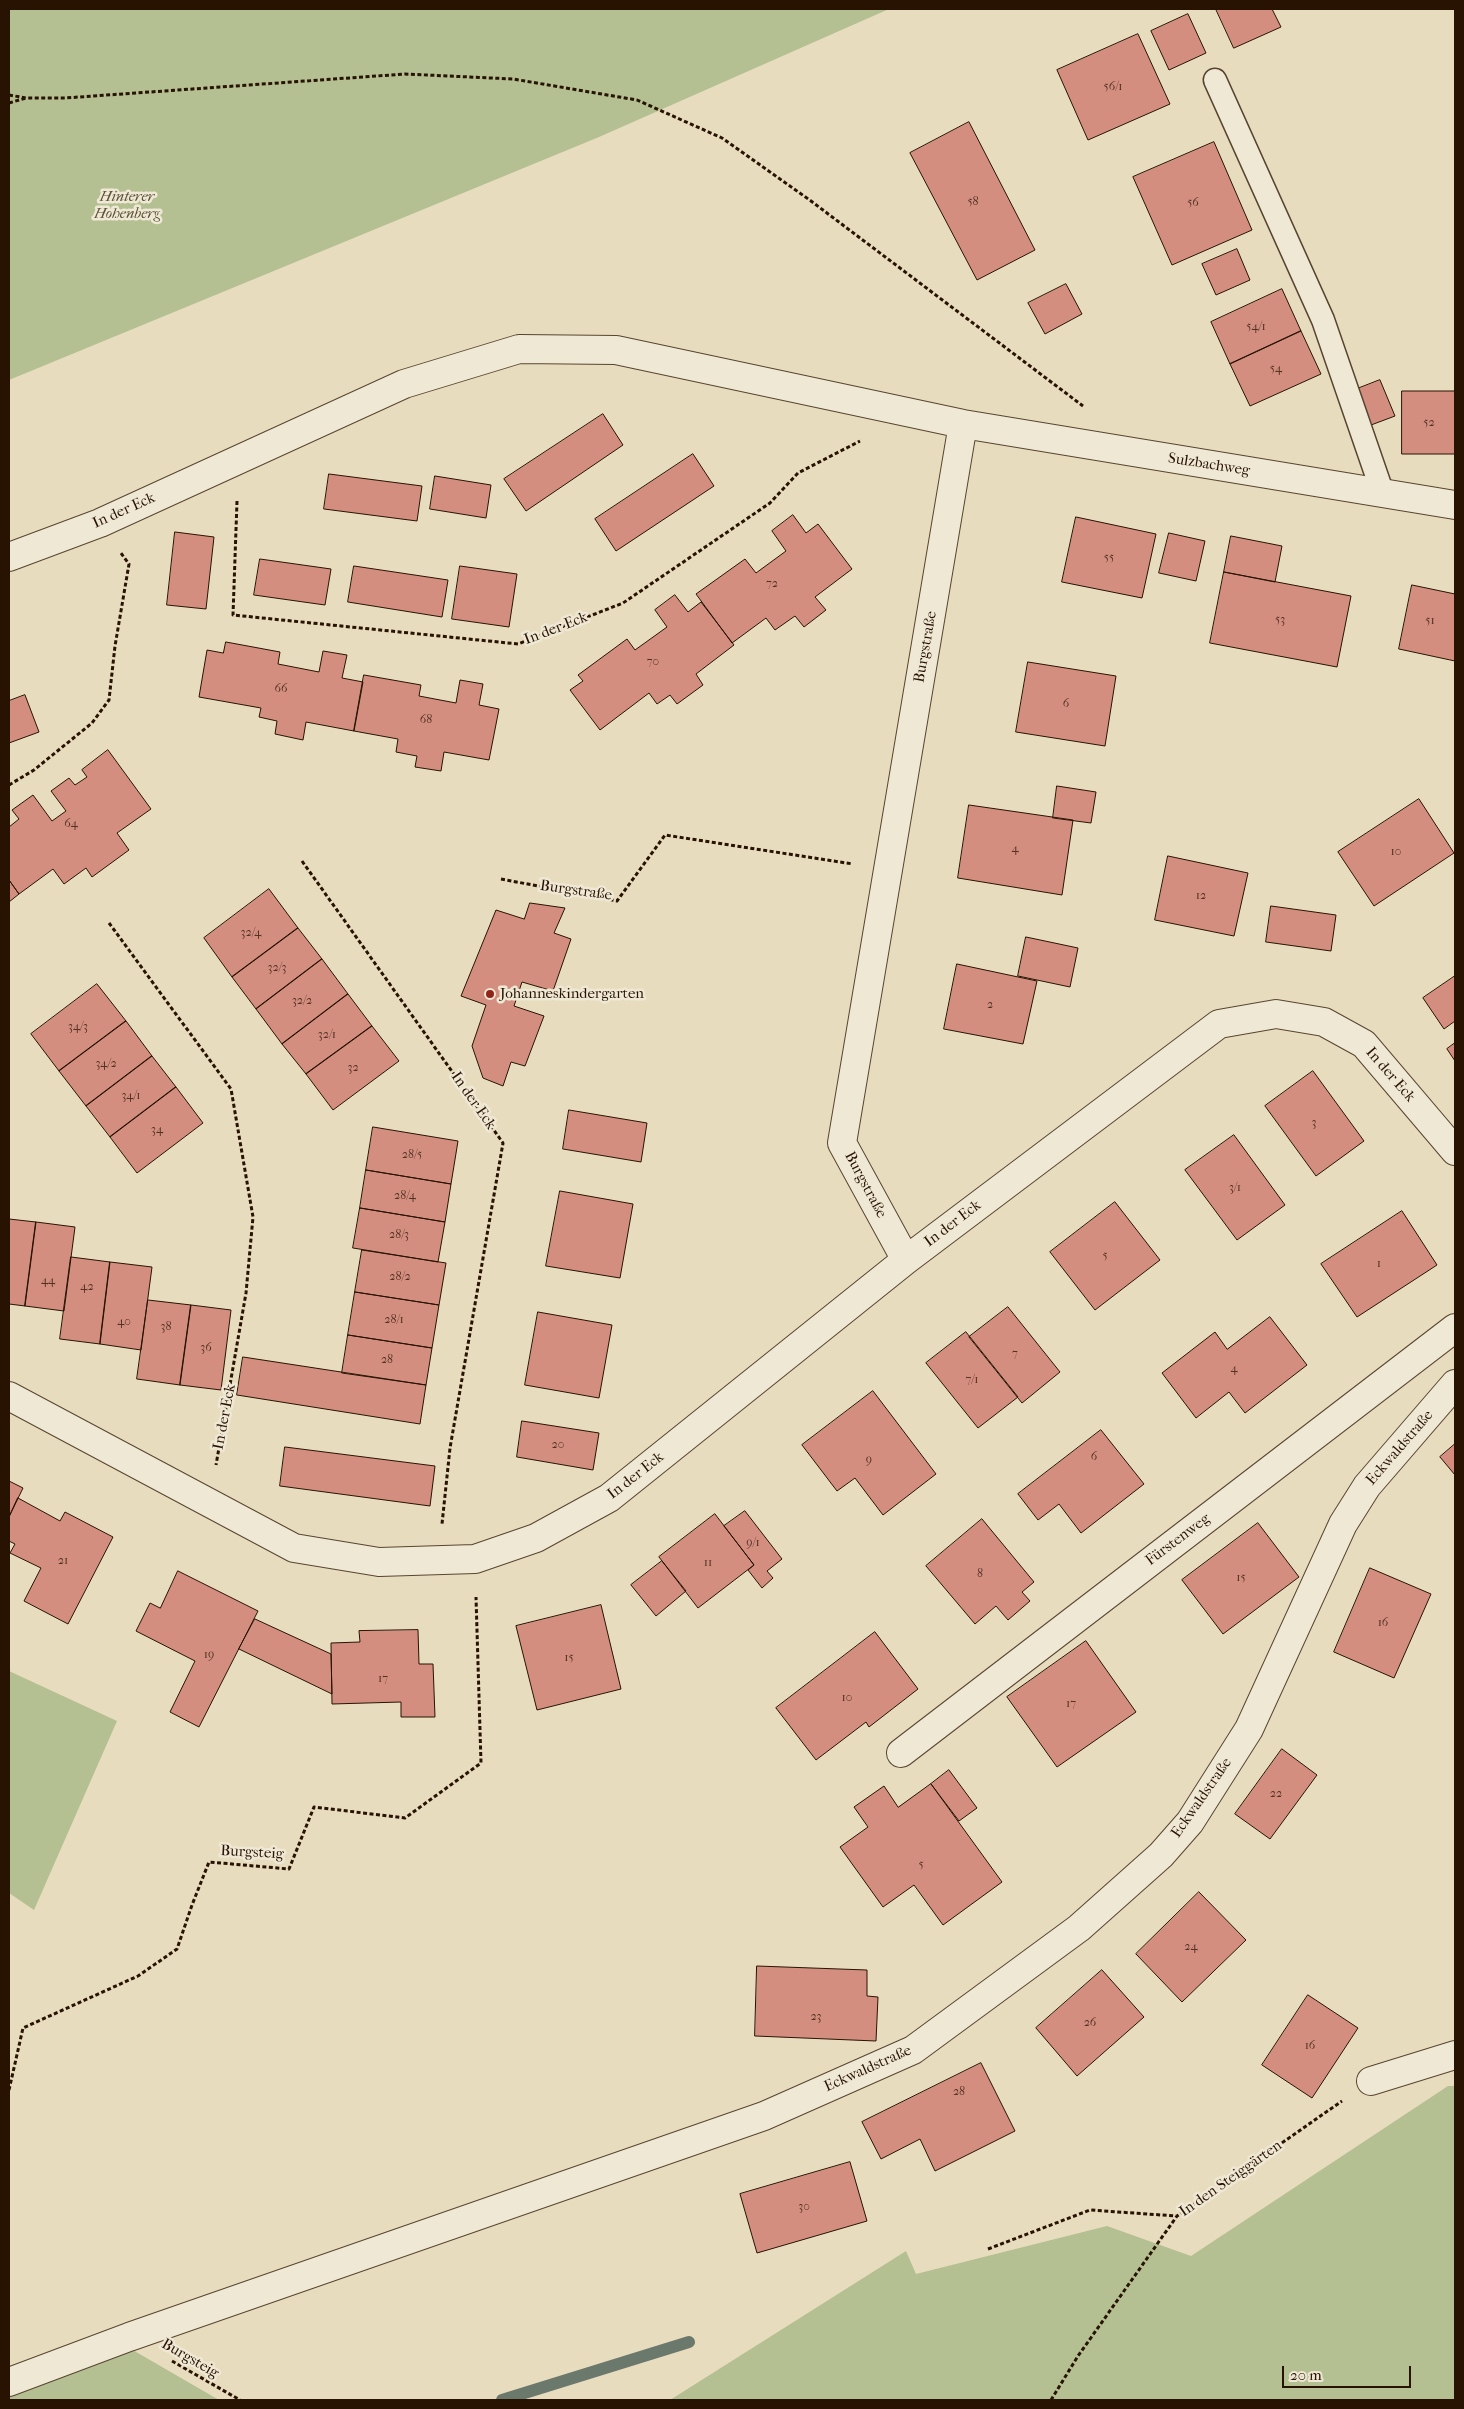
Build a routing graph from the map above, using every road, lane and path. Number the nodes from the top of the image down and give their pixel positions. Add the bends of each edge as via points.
1 (1215, 80) dead end
2 (9, 95) edge
3 (26, 98) junction
4 (9, 103) edge
5 (1087, 408) dead end
6 (913, 414) junction
7 (963, 424) junction
8 (238, 460) junction
9 (1383, 494) junction
10 (1455, 505) edge
11 (100, 523) junction
12 (9, 557) edge
13 (9, 785) edge
14 (302, 861) dead end
15 (888, 870) junction
16 (502, 879) dead end
17 (109, 923) dead end
18 (1455, 1151) edge
19 (906, 1260) junction
20 (1455, 1328) edge
21 (1455, 1384) edge
22 (9, 1396) edge
23 (209, 1503) junction
24 (475, 1559) junction
25 (438, 1560) junction
26 (900, 1753) dead end
27 (1455, 2055) edge
28 (1371, 2081) joint
29 (9, 2090) edge
30 (1177, 2216) junction
31 (988, 2248) dead end
32 (129, 2336) junction
33 (9, 2382) edge
34 (240, 2400) edge
35 (1051, 2400) edge

1 - 9 lane via 1323,320
2 - 3 path
3 - 4 path
3 - 5 path via 74,98 405,74 513,79 636,100 722,138
6 - 7 street, In der Eck
6 - 8 street, In der Eck via 616,350 519,349 404,384
6 - 8 path, In der Eck via 798,473 770,503 623,603 518,644 233,614
7 - 9 street, Sulzbachweg
7 - 15 street, Burgstraße
8 - 11 street, In der Eck
9 - 10 street, Sulzbachweg
11 - 12 street, In der Eck
11 - 13 path via 129,564 109,700 92,723 34,770
14 - 25 path, In der Eck via 503,1143 450,1448
15 - 16 path, Burgstraße via 665,836 617,900
15 - 19 street, Burgstraße via 842,1143
17 - 23 path, In der Eck via 231,1089 253,1217 246,1293
18 - 19 street, In der Eck via 1364,1044 1324,1022 1276,1014 1219,1024
19 - 24 street, In der Eck via 609,1498 536,1538
20 - 26 street, Fürstenweg
21 - 32 street, Eckwaldstraße via 1367,1486 1343,1524 1249,1729 1190,1822 1161,1855 1079,1928 913,2050 764,2116
22 - 23 street, In der Eck
23 - 25 street, In der Eck via 294,1548 379,1562
24 - 25 street, In der Eck
24 - 29 path, Burgsteig via 481,1763 405,1818 314,1807 288,1869 209,1862 177,1949 138,1976 23,2028
27 - 28 street
28 - 30 path, In den Steiggärten
30 - 31 path via 1090,2210
30 - 35 path, In den Steiggärten via 1078,2356
32 - 33 street, Eckwaldstraße
32 - 34 path, Burgsteig

